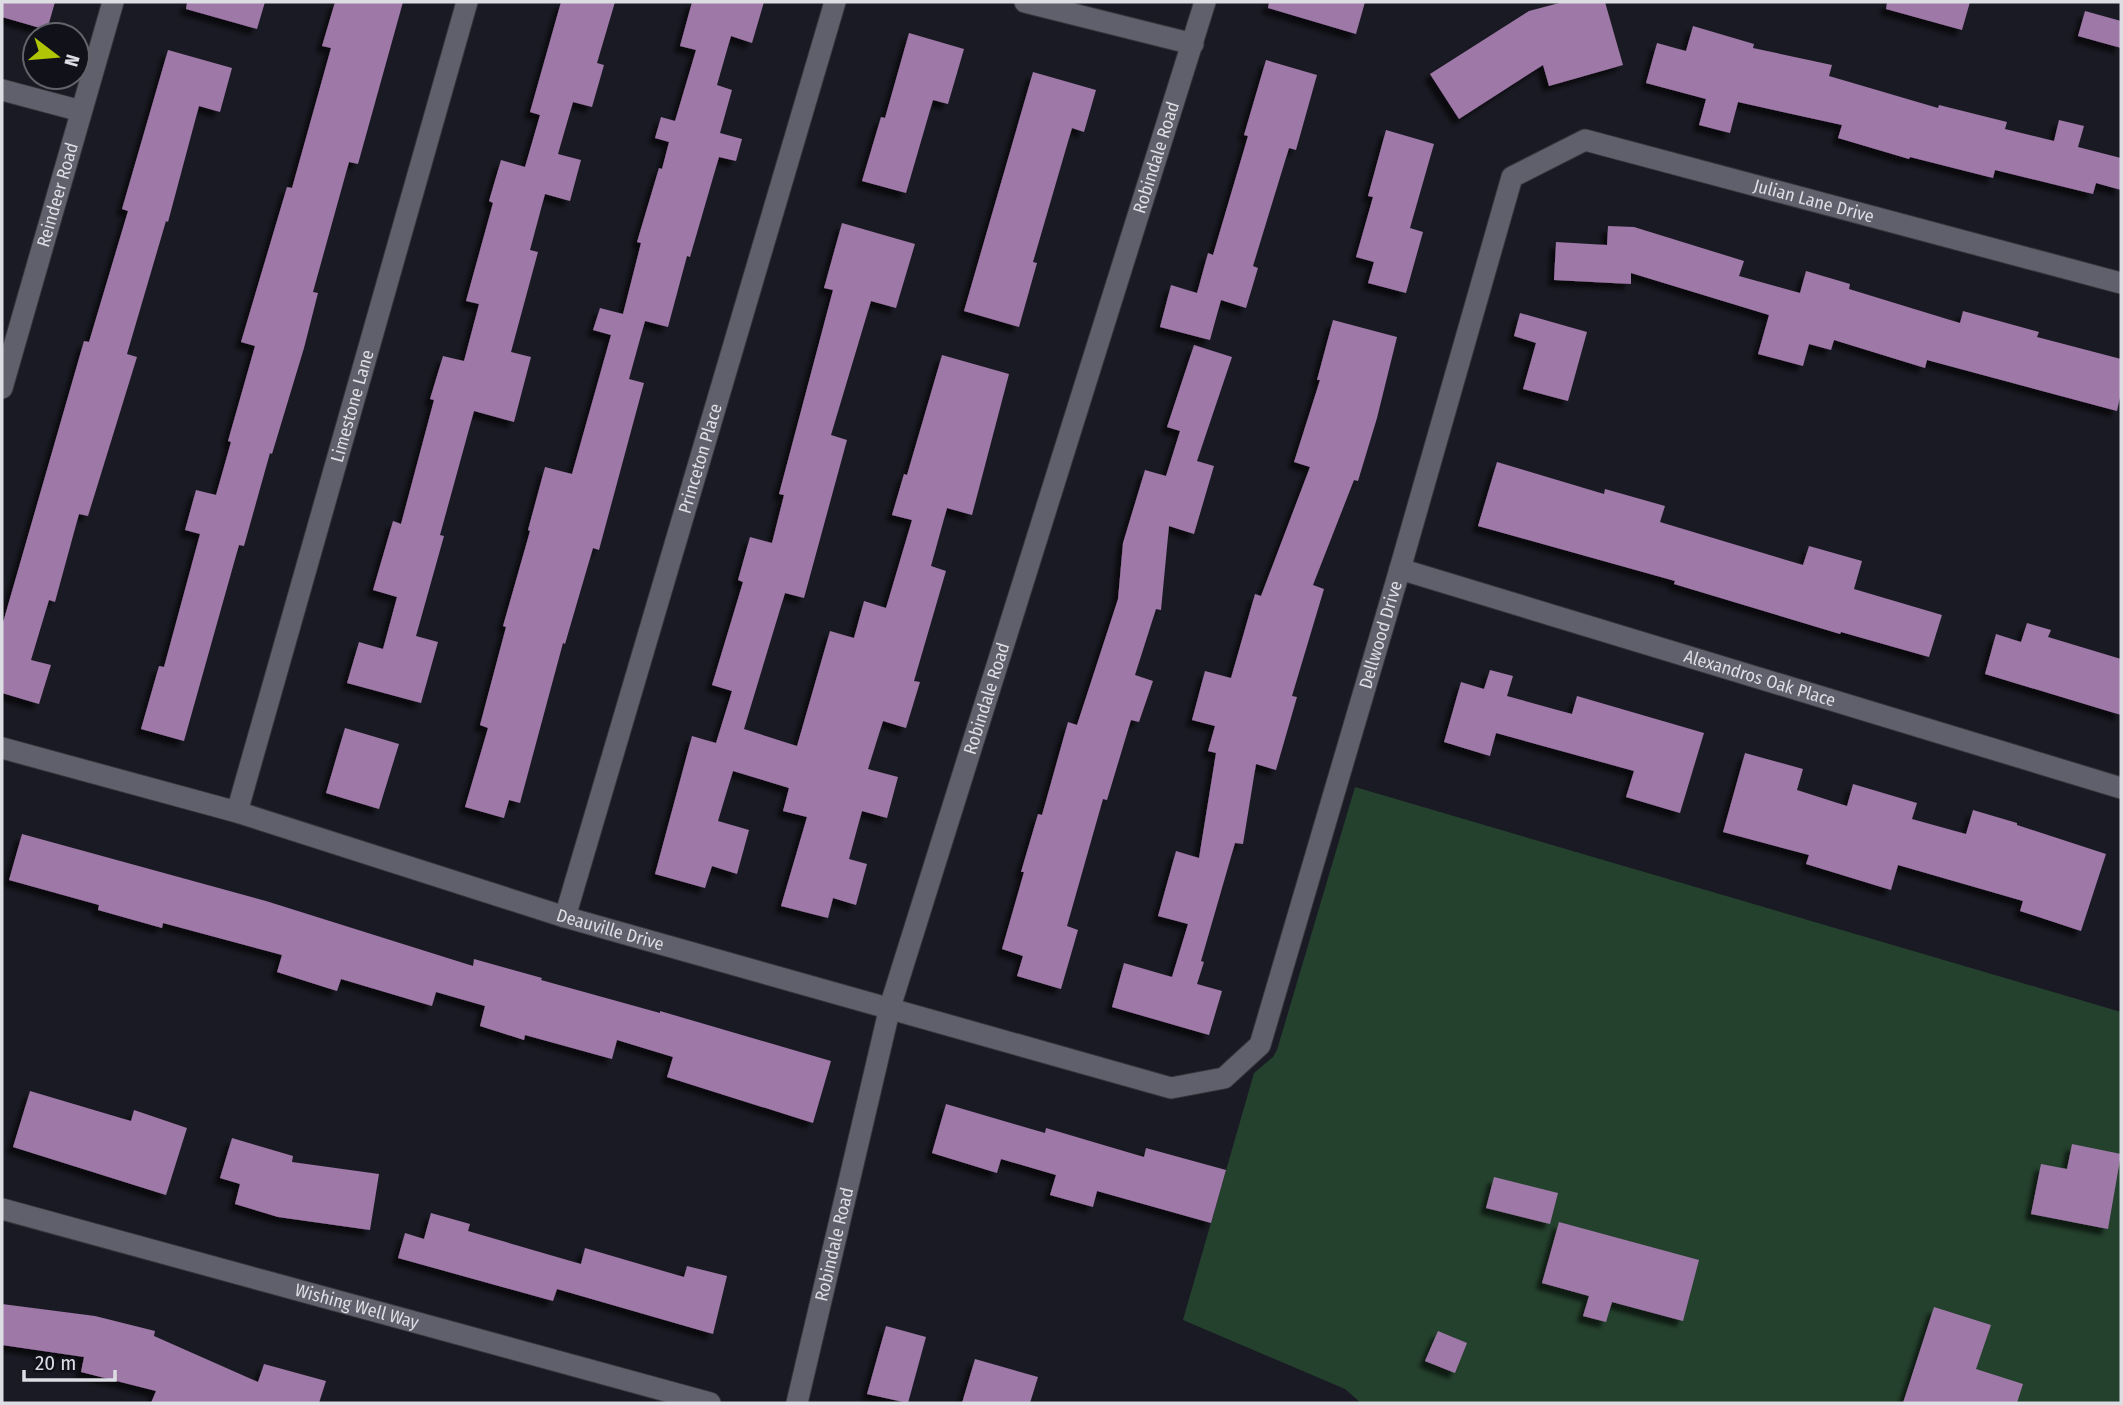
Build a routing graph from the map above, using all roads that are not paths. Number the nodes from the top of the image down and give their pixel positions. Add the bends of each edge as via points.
1 (113, 2) edge
2 (467, 2) edge
3 (835, 2) edge
4 (1026, 2) edge
5 (1205, 2) edge
6 (1193, 44) junction
7 (2, 90) edge
8 (81, 111) junction
9 (1512, 177) joint
10 (2121, 283) edge
11 (2, 388) edge
12 (1400, 569) junction
13 (2, 748) edge
14 (2121, 788) edge
15 (237, 812) junction
16 (565, 917) junction
17 (890, 1007) junction
18 (1224, 1078) joint
19 (2, 1209) edge
20 (710, 1403) edge
21 (797, 1403) edge

1 - 8 street, Reindeer Road
2 - 15 street, Limestone Lane
3 - 16 street, Princeton Place
4 - 6 street
5 - 6 street, Robindale Road
6 - 17 street, Robindale Road
7 - 8 street
8 - 11 street, Reindeer Road
9 - 10 street, Julian Lane Drive via 1585,139
9 - 12 street, Dellwood Drive
12 - 14 street, Alexandros Oak Place
12 - 18 street, Dellwood Drive via 1260,1045
13 - 15 street, Deauville Drive
15 - 16 street, Deauville Drive
16 - 17 street, Deauville Drive
17 - 18 street, Deauville Drive via 1171,1088
17 - 21 street, Robindale Road
19 - 20 street, Wishing Well Way

